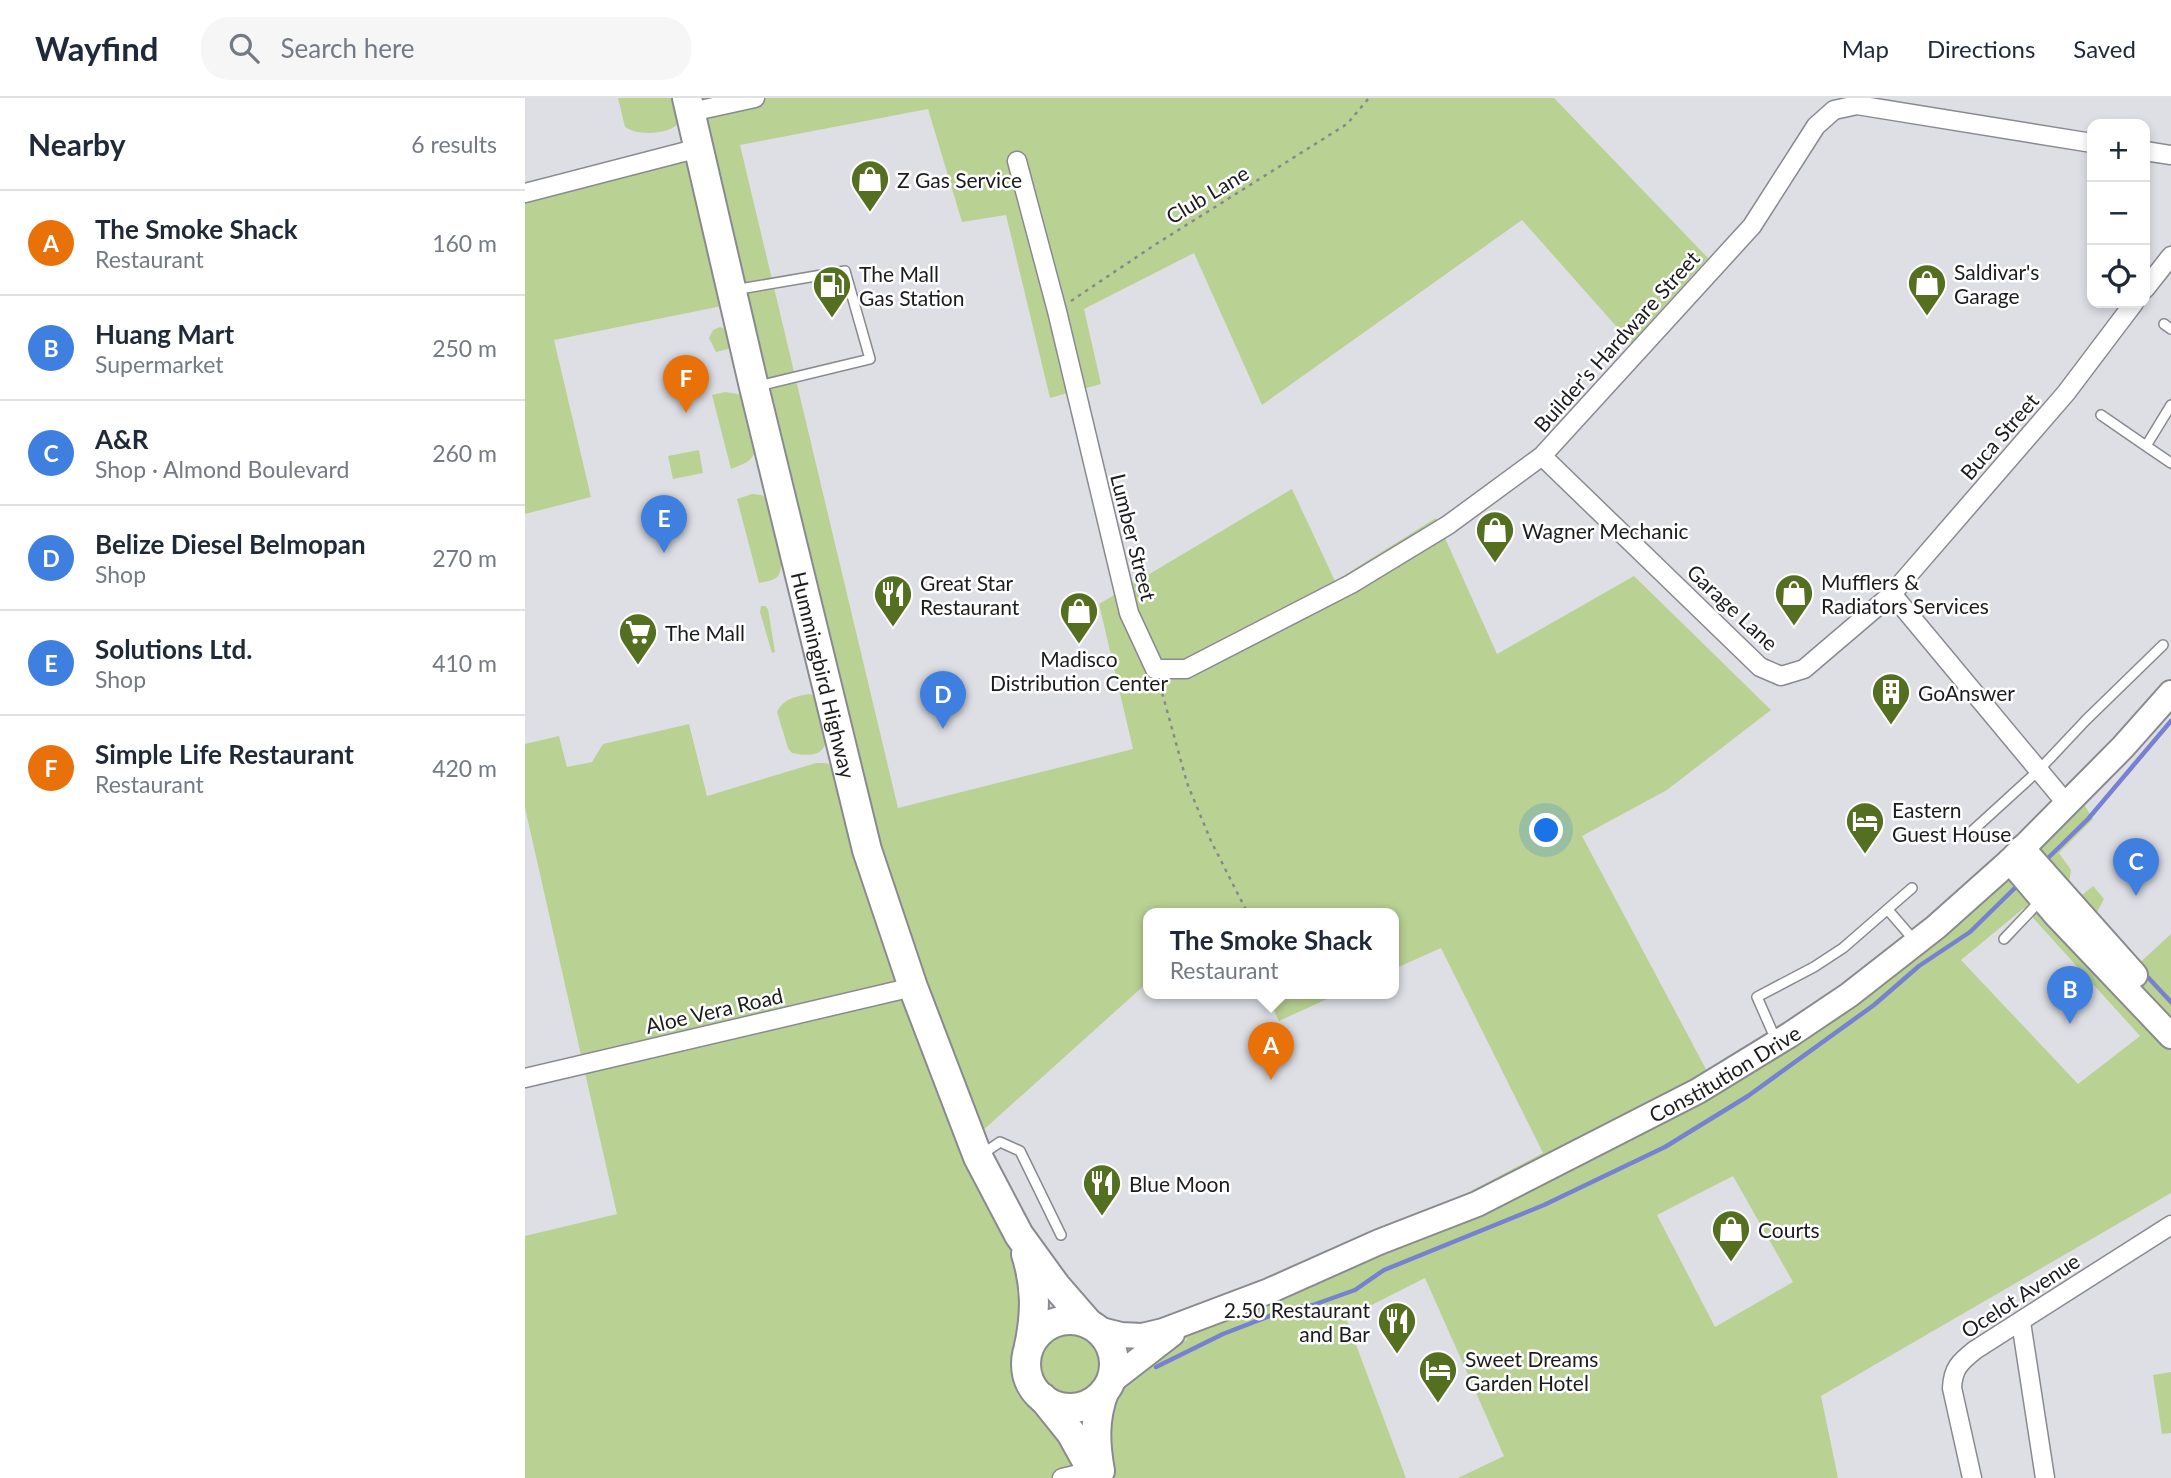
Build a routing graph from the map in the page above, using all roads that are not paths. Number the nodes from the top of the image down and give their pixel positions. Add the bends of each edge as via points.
1 (755, 98) edge
2 (689, 105) edge
3 (2087, 141) edge
4 (699, 148) junction
5 (2150, 152) edge
6 (2171, 155) edge
7 (1017, 160) dead end
8 (525, 194) edge
9 (2171, 256) edge
10 (2150, 283) edge
11 (732, 290) junction
12 (2130, 308) edge
13 (754, 387) junction
14 (2171, 405) edge
15 (2101, 415) dead end
16 (2146, 446) junction
17 (1542, 456) junction
18 (2171, 463) edge
19 (1892, 594) junction
20 (2163, 645) dead end
21 (1155, 669) joint
22 (2171, 693) edge
23 (2038, 771) junction
24 (2066, 803) junction
25 (1971, 833) dead end
26 (2016, 855) junction
27 (1912, 888) dead end
28 (2049, 892) junction
29 (1888, 910) junction
30 (2004, 939) dead end
31 (1916, 943) junction
32 (913, 987) junction
33 (2171, 1013) edge
34 (2171, 1036) edge
35 (1777, 1042) junction
36 (525, 1078) edge
37 (978, 1157) junction
38 (2171, 1225) edge
39 (1019, 1235) junction
40 (1061, 1235) dead end
41 (1190, 1322) junction
42 (2021, 1322) junction
43 (1093, 1326) junction
44 (1029, 1346) junction
45 (1107, 1387) junction
46 (1043, 1398) junction
47 (1096, 1476) edge
48 (1062, 1478) edge
49 (1972, 1478) edge
50 (2045, 1478) edge

1 - 2 street
2 - 4 main road, Hummingbird Highway
3 - 17 street, Builder's Hardware Street via 1857,105 1834,110 1816,126 1752,226
4 - 8 street
4 - 11 main road, Hummingbird Highway
5 - 6 street
7 - 21 street, Lumber Street via 1129,613
9 - 10 street
11 - 13 main road, Hummingbird Highway
11 - 13 lane via 845,271 870,359
12 - 19 street, Buca Street via 2066,393
13 - 32 main road, Hummingbird Highway via 867,850
14 - 16 lane
15 - 16 lane
16 - 18 lane
17 - 19 street, Garage Lane via 1760,667 1781,676 1804,669
17 - 21 street, Builder's Hardware Street via 1448,525 1351,584 1186,669
19 - 23 street
20 - 23 lane
22 - 24 main road, Constitution Drive
23 - 24 street
23 - 25 lane
24 - 26 main road, Constitution Drive
26 - 28 main road
26 - 31 main road, Constitution Drive
27 - 29 lane
28 - 30 lane
28 - 33 main road
28 - 34 main road
29 - 31 lane
29 - 35 lane via 1843,948 1757,998
31 - 35 main road, Constitution Drive
32 - 36 street, Aloe Vera Road
32 - 37 main road, Hummingbird Highway
35 - 41 main road, Constitution Drive via 1697,1091 1477,1204
37 - 39 main road, Hummingbird Highway
37 - 40 lane via 1000,1142 1020,1151
38 - 42 street, Ocelot Avenue
39 - 43 main road, Hummingbird Highway
39 - 44 main road, Hummingbird Highway via 1034,1286
41 - 43 main road, Constitution Drive via 1142,1336
41 - 45 main road, Constitution Drive via 1146,1352
42 - 49 street, Ocelot Avenue via 1975,1350 1952,1375
42 - 50 street
43 - 44 main road via 1061,1321 1037,1334
43 - 45 main road via 1113,1353 1114,1368
44 - 46 main road via 1027,1374
45 - 46 main road via 1094,1401 1081,1406 1068,1408
45 - 47 main road via 1095,1423
46 - 47 main road
47 - 48 street

